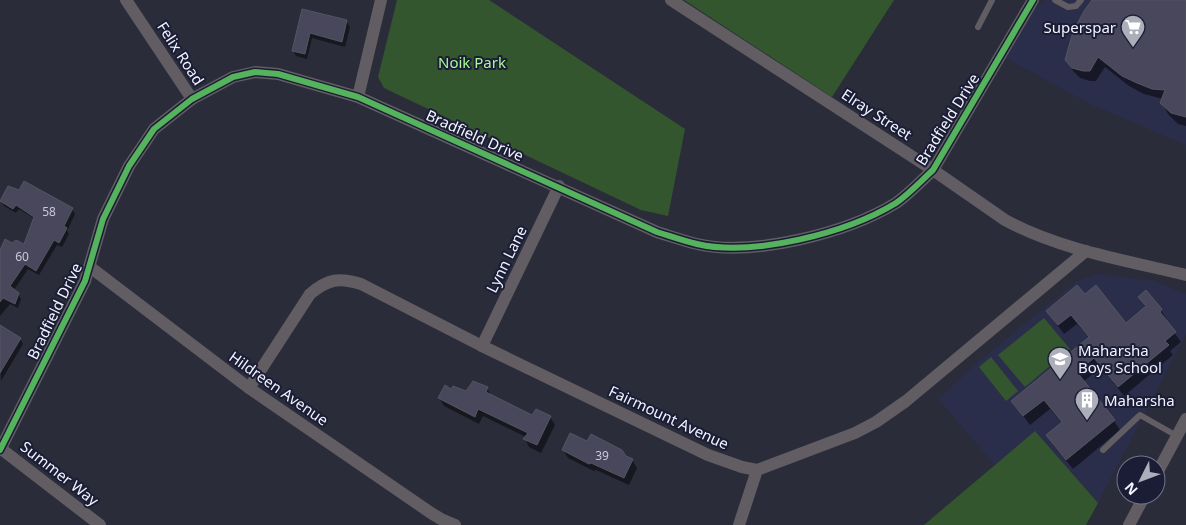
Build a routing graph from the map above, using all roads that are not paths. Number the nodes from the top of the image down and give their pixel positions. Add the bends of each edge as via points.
1 (126, 0) edge
2 (381, 0) edge
3 (671, 0) edge
4 (992, 0) edge
5 (1033, 0) edge
6 (1055, 0) edge
7 (1081, 0) edge
8 (978, 26) dead end
9 (358, 97) junction
10 (192, 100) junction
11 (933, 170) junction
12 (559, 186) junction
13 (1086, 251) junction
14 (90, 267) junction
15 (1186, 274) edge
16 (482, 346) junction
17 (249, 388) junction
18 (1186, 419) edge
19 (1177, 436) junction
20 (0, 448) edge
21 (1103, 450) dead end
22 (1166, 456) edge
23 (757, 470) junction
24 (1140, 505) edge
25 (100, 525) edge
26 (455, 525) edge
27 (739, 525) edge
28 (1129, 525) edge

1 - 10 street, Felix Road
2 - 9 street
3 - 11 street, Elray Street
4 - 8 lane
5 - 11 street, Bradfield Drive
6 - 7 lane via 1068,7 1076,6
9 - 10 street, Bradfield Drive via 278,74 254,72 233,77
9 - 12 street, Bradfield Drive
10 - 14 street, Bradfield Drive via 154,129 129,166 103,219
11 - 12 street, Bradfield Drive via 898,201 871,216 823,233 755,247 734,248 698,244 657,232
11 - 13 street, Elray Street via 1017,227
12 - 16 street, Lynn Lane
13 - 15 street, Elray Street
13 - 23 street via 906,401 876,422 842,439
14 - 17 street, Hildreen Avenue
14 - 20 street, Bradfield Drive
16 - 17 street, Fairmount Avenue via 361,284 334,280 310,294
16 - 23 street, Fairmount Avenue via 708,455
17 - 26 street, Hildreen Avenue via 440,519
18 - 19 street
19 - 21 lane via 1140,415
19 - 22 street
20 - 25 street, Summer Way
23 - 27 street
24 - 28 street

